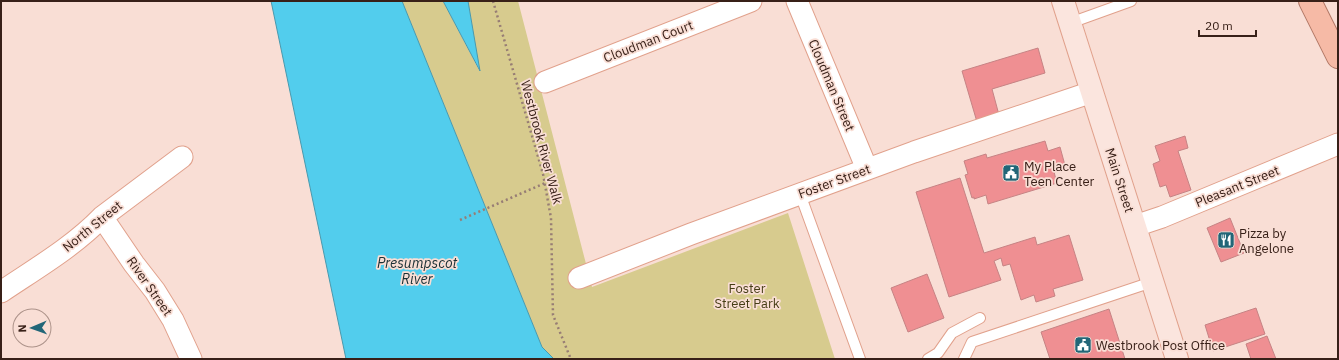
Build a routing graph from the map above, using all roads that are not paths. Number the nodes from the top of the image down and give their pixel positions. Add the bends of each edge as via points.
1 (751, 1) edge
2 (797, 1) edge
3 (1063, 1) edge
4 (1310, 1) edge
5 (1126, 2) edge
6 (1070, 22) junction
7 (1338, 57) edge
8 (545, 82) dead end
9 (1092, 92) junction
10 (1338, 144) edge
11 (182, 157) dead end
12 (867, 169) junction
13 (800, 194) junction
14 (102, 217) junction
15 (1135, 226) junction
16 (579, 278) dead end
17 (1152, 282) junction
18 (1, 292) edge
19 (980, 318) dead end
20 (191, 359) edge
21 (860, 359) edge
22 (928, 359) edge
23 (964, 359) edge
24 (1177, 359) edge

1 - 8 street, Cloudman Court
2 - 12 street, Cloudman Street
3 - 6 main road, Main Street
4 - 7 highway
5 - 6 lane
6 - 9 main road, Main Street
9 - 12 street, Foster Street
9 - 15 main road, Main Street
10 - 15 street, Pleasant Street
11 - 14 street, North Street
12 - 13 street, Foster Street
13 - 16 street, Foster Street
13 - 21 lane
14 - 18 street, North Street via 76,241
14 - 20 street, River Street via 155,291 173,320
15 - 17 main road, Main Street
17 - 23 lane via 972,342
17 - 24 main road, Main Street
19 - 22 lane via 952,334 938,353

